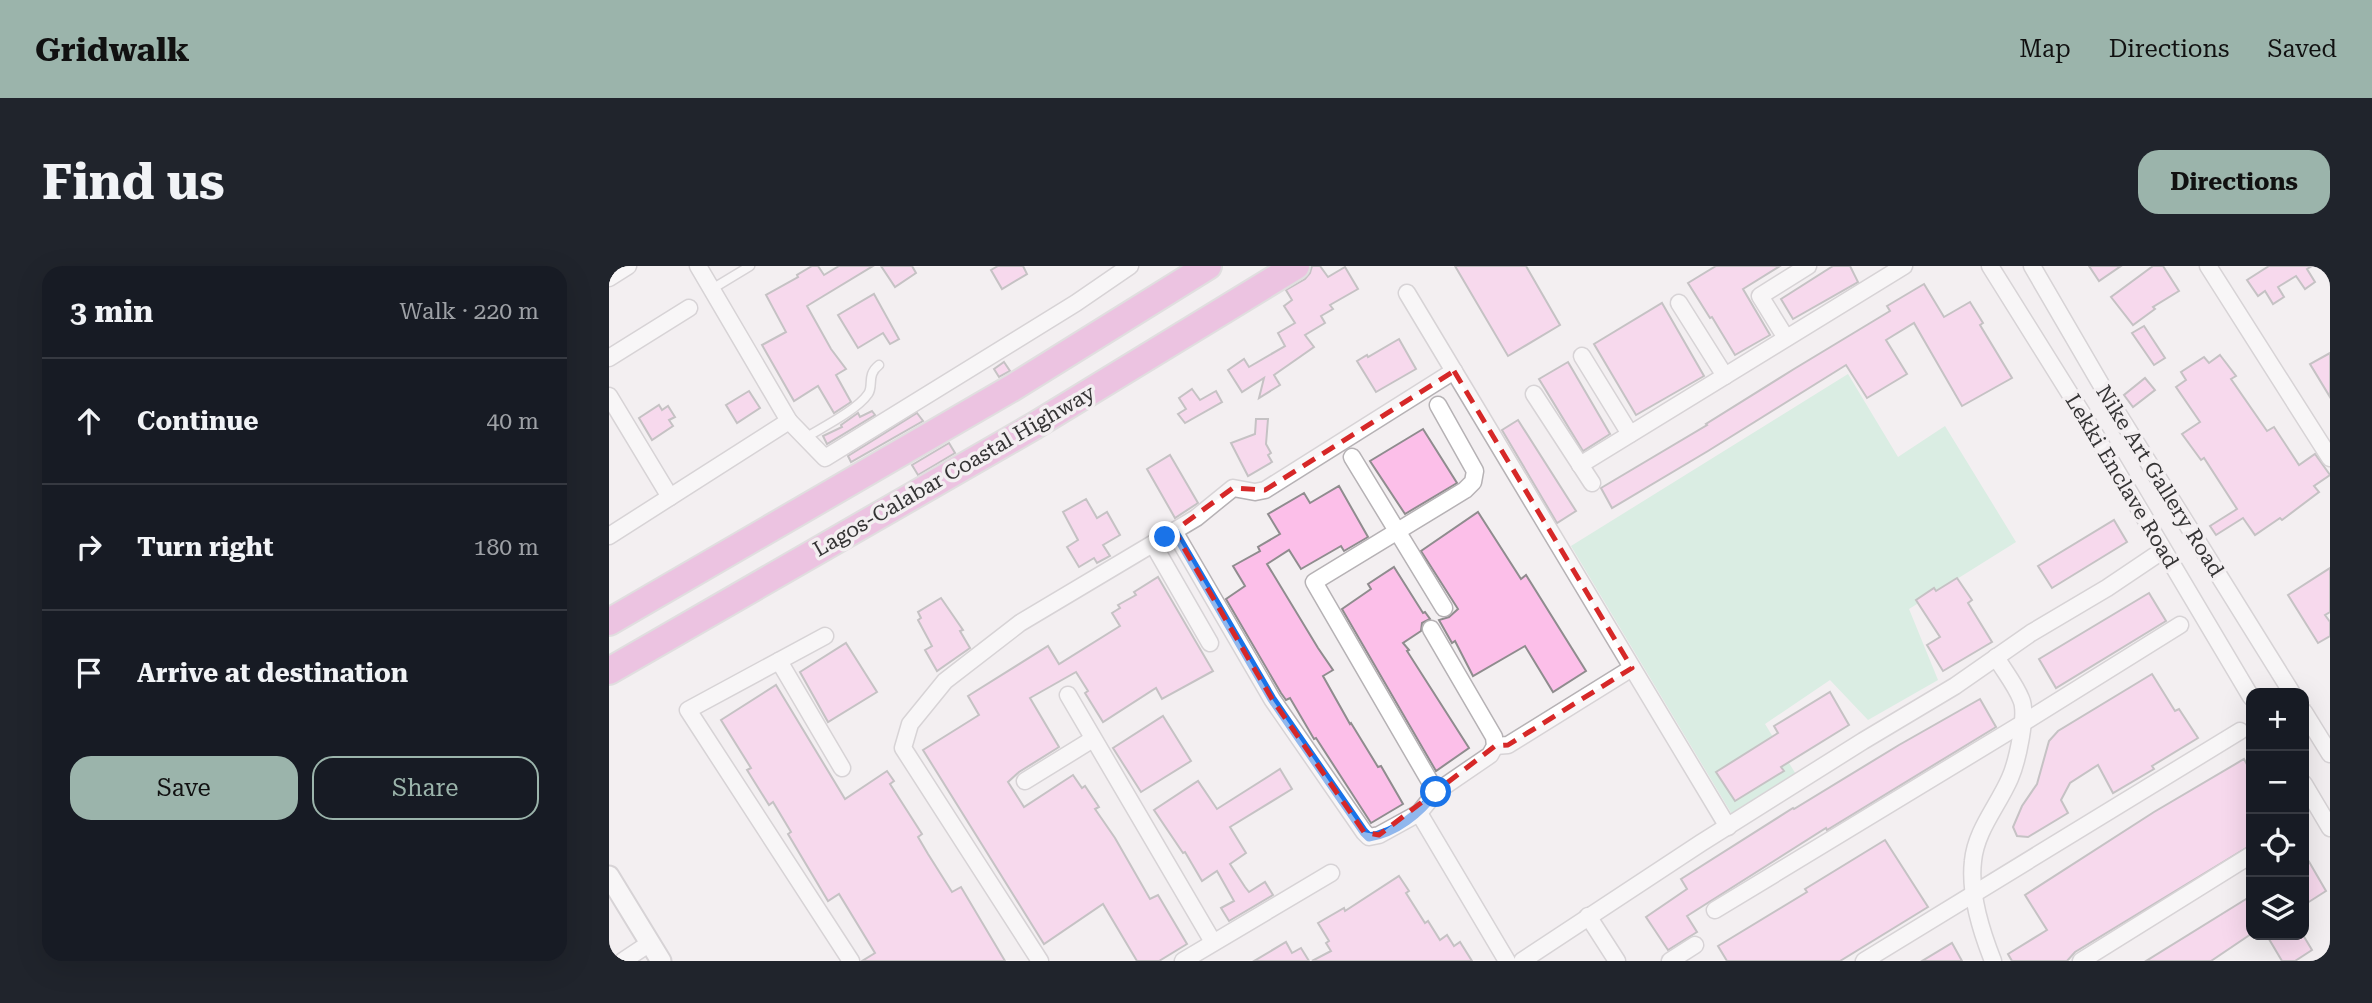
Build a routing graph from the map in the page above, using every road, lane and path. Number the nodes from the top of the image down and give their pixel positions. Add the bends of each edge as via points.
1 (628, 266) edge
2 (698, 266) edge
3 (750, 266) edge
4 (1129, 266) edge
5 (1208, 266) edge
6 (1296, 266) edge
7 (1808, 266) edge
8 (1904, 266) edge
9 (1990, 266) edge
10 (2032, 266) edge
11 (2208, 266) edge
12 (1877, 273) edge
13 (609, 278) edge
14 (712, 289) junction
15 (1407, 293) dead end
16 (1679, 303) dead end
17 (689, 308) dead end
18 (1786, 338) junction
19 (1582, 356) dead end
20 (609, 358) edge
21 (879, 365) dead end
22 (1454, 371) junction
23 (1724, 376) junction
24 (1534, 394) dead end
25 (609, 396) edge
26 (1438, 405) dead end
27 (2117, 412) junction
28 (789, 421) junction
29 (2090, 426) junction
30 (1630, 434) junction
31 (805, 438) junction
32 (1352, 457) dead end
33 (2330, 458) edge
34 (1580, 465) junction
35 (1592, 483) dead end
36 (670, 497) junction
37 (1174, 531) junction
38 (1398, 532) junction
39 (609, 536) edge
40 (1153, 544) junction
41 (2162, 551) junction
42 (1444, 608) dead end
43 (609, 622) edge
44 (2179, 625) dead end
45 (1431, 629) dead end
46 (825, 636) dead end
47 (1210, 643) dead end
48 (1996, 657) junction
49 (779, 661) junction
50 (1632, 668) junction
51 (609, 671) edge
52 (2289, 688) edge
53 (2246, 690) edge
54 (1068, 695) dead end
55 (2309, 720) edge
56 (2023, 723) junction
57 (2240, 731) dead end
58 (1093, 739) junction
59 (1495, 746) junction
60 (2330, 754) edge
61 (842, 768) dead end
62 (1025, 781) dead end
63 (1436, 792) junction
64 (2309, 792) edge
65 (1419, 813) junction
66 (1728, 827) junction
67 (2330, 828) edge
68 (2246, 858) edge
69 (1332, 873) dead end
70 (609, 876) edge
71 (1975, 893) junction
72 (1715, 910) dead end
73 (1588, 916) junction
74 (1213, 942) junction
75 (650, 943) junction
76 (1695, 945) dead end
77 (623, 961) edge
78 (661, 961) edge
79 (851, 961) edge
80 (1040, 961) edge
81 (1183, 961) edge
82 (1507, 961) edge
83 (1522, 961) edge
84 (1618, 961) edge
85 (1670, 961) edge
86 (1864, 961) edge
87 (1993, 961) edge
88 (2081, 961) edge

1 - 13 street
2 - 14 street
3 - 14 lane
4 - 31 street via 825,458
5 - 43 highway, Lagos-Calabar Coastal Highway via 1000,394
6 - 51 highway, Lagos-Calabar Coastal Highway via 1034,426
7 - 18 street via 1760,296
8 - 12 street
9 - 29 street, Lekki Enclave Road
10 - 27 street, Nike Art Gallery Road
11 - 33 street
12 - 18 street
14 - 28 street
15 - 22 street
16 - 23 street
17 - 20 street
18 - 23 street
19 - 30 street
21 - 31 lane via 872,373 870,393 860,404
22 - 37 street via 1265,490 1233,488
22 - 50 street
23 - 30 street
24 - 34 street
25 - 36 street
26 - 38 street via 1476,476 1465,490
27 - 29 street
27 - 52 street, Nike Art Gallery Road
28 - 31 street
28 - 36 street
29 - 41 street, Lekki Enclave Road
30 - 34 street
32 - 38 street
34 - 35 street
36 - 39 street
37 - 40 street
37 - 65 street via 1272,699 1364,832 1369,837 1379,835
38 - 42 street
38 - 63 street via 1314,582
40 - 47 street
40 - 80 street via 1020,623 945,681 910,724 903,748
41 - 48 street
41 - 53 street, Lekki Enclave Road
44 - 56 street
45 - 59 street
46 - 49 street
48 - 56 street via 2023,701
48 - 66 street
49 - 61 street
49 - 79 street via 688,710
50 - 59 street via 1508,744
50 - 66 street
54 - 58 street
55 - 60 street
56 - 71 street via 2011,777 1985,821 1973,858
56 - 72 street
57 - 71 street
58 - 62 street
58 - 74 street
59 - 63 street via 1490,755
63 - 65 street
64 - 67 street
65 - 82 street
66 - 73 street
68 - 88 street
69 - 74 street
70 - 75 street
71 - 86 street
71 - 87 street
73 - 83 street
73 - 84 street
74 - 81 street
75 - 77 street
75 - 78 street
76 - 85 street

